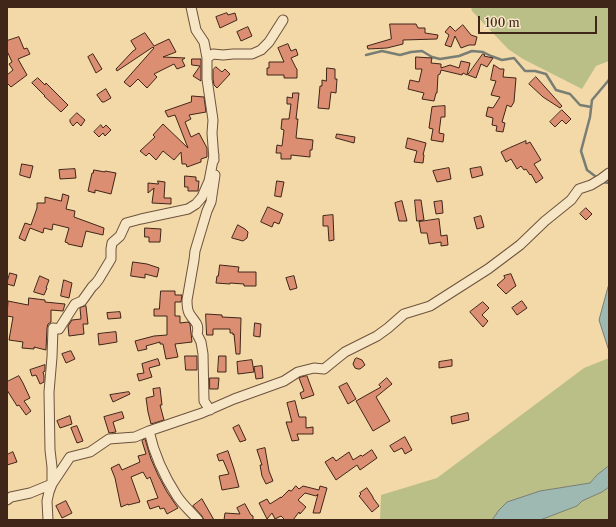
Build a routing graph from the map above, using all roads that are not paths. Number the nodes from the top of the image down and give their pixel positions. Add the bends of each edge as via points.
1 (191, 7) edge
2 (284, 20) dead end
3 (207, 58) junction
4 (214, 155) junction
5 (609, 173) edge
6 (210, 410) junction
7 (148, 431) junction
8 (52, 484) junction
9 (7, 500) edge
10 (48, 520) edge
11 (198, 520) edge

1 - 3 street via 196,30 204,42
2 - 3 street via 261,50 252,54 213,54
3 - 4 street
4 - 6 street via 215,177 211,202 195,251 187,300 189,314 197,324 197,334 201,342 204,400
4 - 8 street via 209,181 196,204 188,209 126,224 120,236 112,243 111,259 96,283 82,301 75,304 59,329 53,328 49,392
5 - 6 street via 591,185 579,189 571,200 520,245 488,269 430,306 404,314 377,336 345,352 324,369 314,368 298,372 284,381
6 - 7 street
7 - 8 street via 135,437 109,439 90,452 70,457
7 - 11 street via 164,473 178,498
8 - 9 street
8 - 10 street via 47,502

